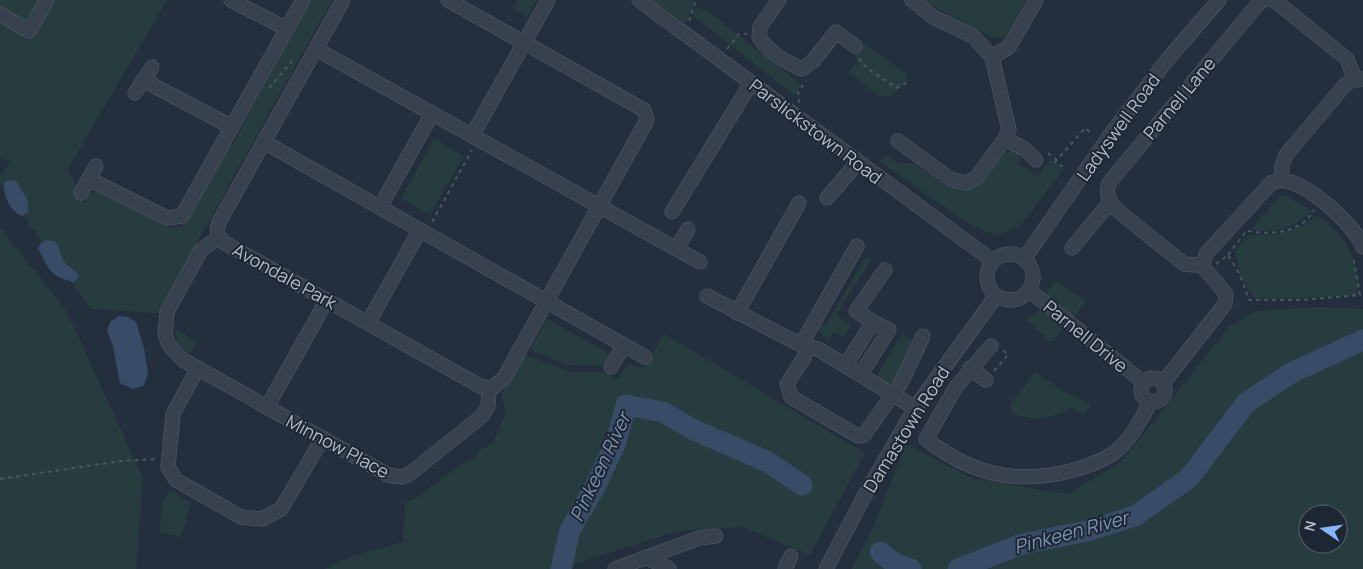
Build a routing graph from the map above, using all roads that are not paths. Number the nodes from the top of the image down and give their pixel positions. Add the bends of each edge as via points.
1 (47, 0) edge
2 (230, 0) edge
3 (303, 0) edge
4 (343, 0) edge
5 (448, 0) edge
6 (548, 0) edge
7 (639, 0) edge
8 (779, 0) edge
9 (912, 0) edge
10 (1036, 0) edge
11 (1219, 0) edge
12 (1264, 0) edge
13 (1274, 0) edge
14 (0, 14) edge
15 (287, 29) junction
16 (524, 43) junction
17 (856, 46) road end
18 (313, 53) junction
19 (992, 57) junction
20 (152, 67) dead end
21 (1359, 79) edge
22 (144, 80) junction
23 (751, 82) junction
24 (135, 93) dead end
25 (432, 114) junction
26 (232, 126) junction
27 (475, 138) junction
28 (1005, 139) junction
29 (264, 142) junction
30 (898, 142) dead end
31 (1036, 160) dead end
32 (858, 162) junction
33 (96, 166) dead end
34 (88, 179) junction
35 (1281, 180) junction
36 (81, 193) dead end
37 (827, 198) dead end
38 (1110, 202) junction
39 (799, 203) dead end
40 (380, 207) junction
41 (600, 207) junction
42 (672, 212) dead end
43 (688, 229) dead end
44 (423, 231) junction
45 (218, 237) junction
46 (857, 246) dead end
47 (1072, 248) dead end
48 (1359, 248) edge
49 (676, 249) junction
50 (1024, 259) junction
51 (993, 261) junction
52 (700, 262) dead end
53 (1205, 267) junction
54 (885, 270) dead end
55 (1030, 291) junction
56 (707, 296) dead end
57 (996, 296) junction
58 (327, 300) junction
59 (547, 301) junction
60 (737, 313) junction
61 (873, 322) junction
62 (368, 323) junction
63 (924, 336) dead end
64 (624, 345) junction
65 (804, 346) junction
66 (990, 346) road end
67 (646, 357) dead end
68 (846, 365) junction
69 (198, 368) junction
70 (611, 368) dead end
71 (970, 368) junction
72 (861, 374) junction
73 (986, 380) road end
74 (1143, 382) junction
75 (1163, 383) junction
76 (489, 389) junction
77 (892, 392) junction
78 (1150, 402) junction
79 (267, 407) junction
80 (915, 408) junction
81 (323, 438) junction
82 (716, 536) dead end
83 (791, 556) dead end
84 (646, 557) junction
85 (615, 569) edge
86 (669, 569) edge
87 (785, 569) edge
88 (826, 569) edge

1 - 14 street via 29,31
2 - 15 street
3 - 15 street
4 - 18 street, Avondale Park
5 - 16 street
6 - 16 street
7 - 23 street, Parslickstown Road
8 - 17 street via 760,27 759,35 765,46 786,62 802,69 814,61 836,32
9 - 19 street via 933,17 973,36
10 - 19 street via 1009,47
11 - 50 street, Ladyswell Road via 1167,60 1113,131
12 - 38 street, Parnell Lane via 1109,183 1106,190
13 - 21 street via 1347,59
15 - 26 street
16 - 27 street
16 - 41 street via 644,110 647,123
18 - 25 street
18 - 29 street, Avondale Park
19 - 28 street via 1006,112 1008,130
20 - 22 street
21 - 35 street via 1344,86 1286,155
22 - 24 street
22 - 26 street
23 - 32 street, Parslickstown Road
23 - 42 street
25 - 27 street
25 - 40 street
26 - 34 street via 182,216 175,219
27 - 41 street
28 - 30 street via 976,178 966,183 952,180
28 - 31 street via 1025,149
29 - 40 street
29 - 45 street, Avondale Park via 219,222
32 - 37 street
32 - 51 street, Parslickstown Road
33 - 34 street
34 - 36 street
35 - 48 street via 1304,187 1346,222
35 - 53 street via 1271,183 1206,254
38 - 47 street
38 - 53 street via 1176,258 1190,265
39 - 60 street
40 - 44 street
41 - 49 street
41 - 59 street
43 - 49 street
44 - 59 street
44 - 62 street
45 - 58 street, Avondale Park
45 - 69 street, Minnow Place via 201,250 167,312 165,322 169,345 176,354
46 - 65 street
49 - 52 street
50 - 51 street via 1008,254
50 - 55 street via 1033,274
51 - 57 street via 987,279
53 - 75 street via 1226,294 1225,304
54 - 61 street via 856,311
55 - 57 street via 1014,300
55 - 74 street, Parnell Drive
56 - 60 street
57 - 80 street, Damastown Road
58 - 62 street, Avondale Park
58 - 79 street, Minnow Place
59 - 64 street
59 - 76 street via 504,378 496,387
60 - 65 street
61 - 68 street
61 - 72 street via 889,330
62 - 76 street, Avondale Park
63 - 77 street via 901,383
64 - 67 street
64 - 70 street
65 - 68 street via 818,349
65 - 77 street via 804,358 787,384 791,396 858,436 864,435
66 - 71 street
68 - 72 street
69 - 79 street, Minnow Place
69 - 81 street via 173,414 168,467 176,480 241,517 262,519 276,514
71 - 73 street
71 - 78 street via 926,439 963,463 1012,478 1059,474 1117,451
72 - 77 street
74 - 75 street via 1153,377
74 - 78 street via 1141,394
75 - 78 street via 1164,395 1158,401
76 - 81 street, Minnow Place via 486,412 408,475 388,475
77 - 80 street
79 - 81 street, Minnow Place
80 - 88 street, Damastown Road
82 - 84 street via 699,538
83 - 87 street
84 - 85 street
84 - 86 street

